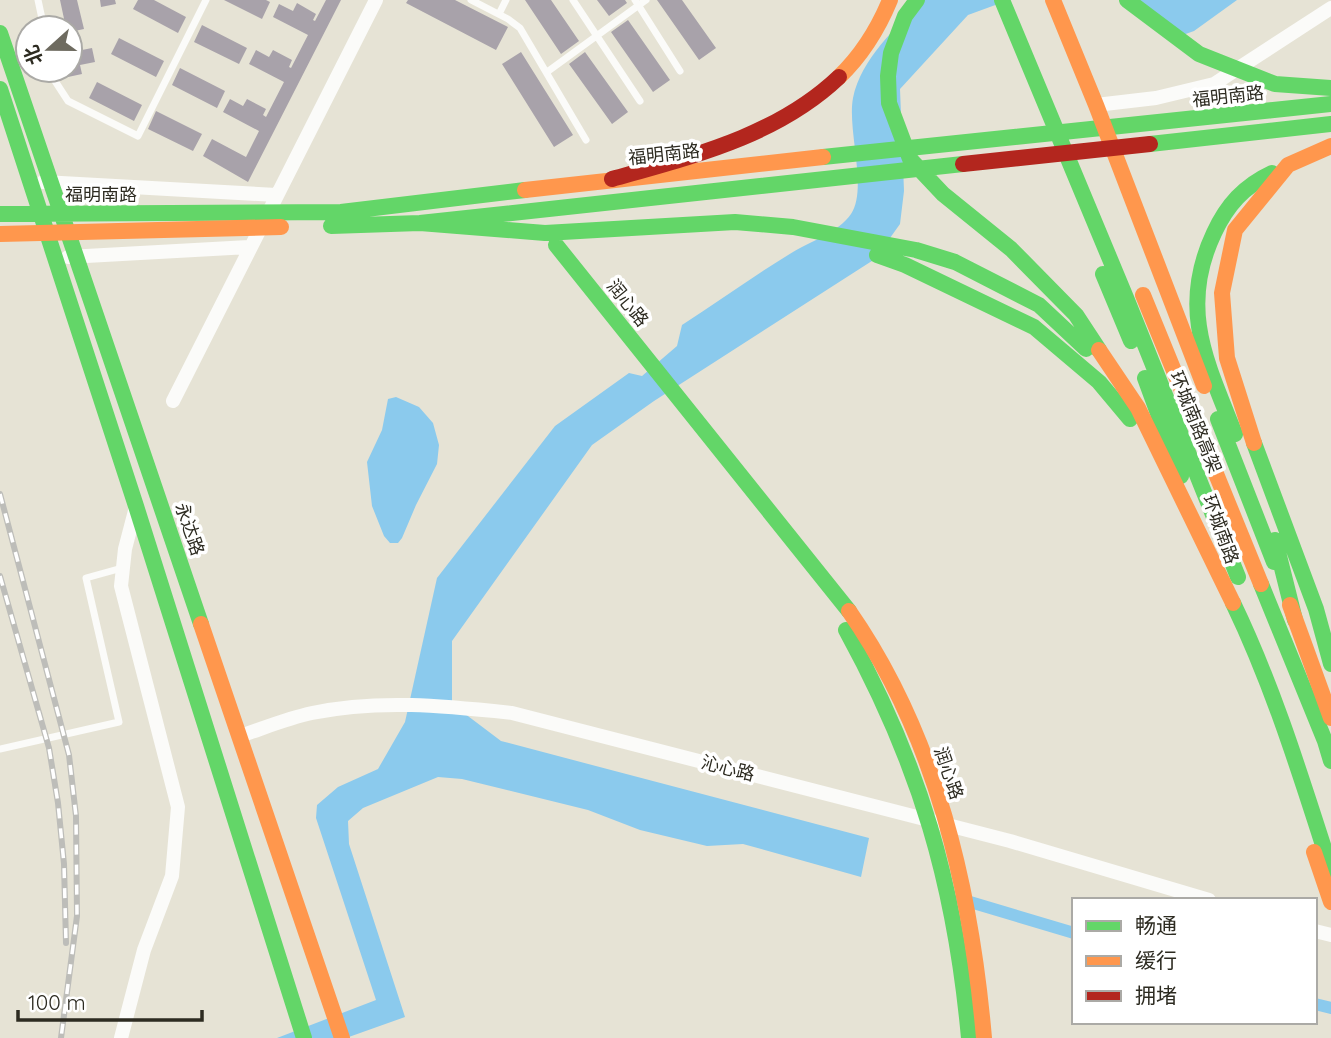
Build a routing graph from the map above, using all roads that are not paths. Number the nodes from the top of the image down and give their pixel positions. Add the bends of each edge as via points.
1 (206, 0) edge
2 (376, 0) edge
3 (471, 0) edge
4 (506, 0) edge
5 (573, 0) edge
6 (646, 0) edge
7 (890, 0) edge
8 (917, 0) edge
9 (991, 0) edge
10 (1002, 0) edge
11 (1017, 0) edge
12 (1053, 0) edge
13 (1127, 0) edge
14 (637, 3) edge
15 (1331, 8) edge
16 (499, 14) junction
17 (0, 33) edge
18 (597, 36) junction
19 (680, 71) dead end
20 (547, 72) junction
21 (57, 84) edge
22 (1331, 88) edge
23 (0, 89) edge
24 (640, 101) dead end
25 (1331, 104) edge
26 (1096, 105) junction
27 (1331, 124) edge
28 (586, 140) dead end
29 (1331, 146) edge
30 (1288, 165) junction
31 (612, 178) junction
32 (31, 182) junction
33 (51, 183) junction
34 (276, 195) junction
35 (0, 214) edge
36 (420, 223) junction
37 (793, 227) junction
38 (0, 234) edge
39 (556, 245) dead end
40 (249, 247) junction
41 (76, 256) junction
42 (56, 257) junction
43 (1125, 388) junction
44 (173, 401) dead end
45 (1184, 485) junction
46 (136, 506) junction
47 (800, 550) junction
48 (123, 568) junction
49 (1295, 620) junction
50 (1331, 664) edge
51 (1331, 718) edge
52 (240, 736) junction
53 (0, 749) edge
54 (1331, 761) edge
55 (929, 820) junction
56 (946, 824) junction
57 (1331, 868) edge
58 (1202, 898) edge
59 (1331, 902) edge
60 (121, 1038) edge
61 (304, 1038) edge
62 (342, 1038) edge
63 (969, 1038) edge
64 (984, 1038) edge

1 - 21 lane via 138,136 68,101
2 - 34 street
3 - 16 lane
4 - 16 lane
5 - 18 lane
6 - 14 lane
7 - 31 main road via 875,34 840,78 802,110 734,144
8 - 43 main road via 905,16 888,76 889,103 910,159 943,194 1011,249 1076,315
9 - 45 main road, 环城南路
10 - 57 main road, 环城南路高架 via 1310,757
11 - 54 main road, 环城南路高架
12 - 26 main road, 环城南路
13 - 22 main road via 1199,54 1275,84
14 - 18 lane
14 - 19 lane
15 - 26 street via 1214,84 1156,98
16 - 20 lane via 520,28
17 - 33 main road, 永达路
18 - 20 lane
18 - 24 lane
20 - 28 lane
23 - 32 main road
25 - 31 main road, 福明南路
26 - 49 main road, 环城南路
27 - 36 main road, 福明南路
29 - 30 main road
30 - 49 main road via 1249,185 1227,206 1200,274 1196,306 1206,356 1272,529
30 - 50 main road via 1235,230 1222,293 1227,358
31 - 35 main road, 福明南路 via 341,212
32 - 33 street
32 - 42 main road
33 - 34 street
33 - 41 main road, 永达路
34 - 40 street
36 - 37 main road via 545,233 735,222
36 - 38 main road, 福明南路
37 - 43 main road via 916,250 994,280 1039,305
37 - 45 main road via 905,265 1034,327 1098,382
39 - 47 main road, 润心路
40 - 41 street
40 - 44 street
41 - 42 street
41 - 52 main road, 永达路
42 - 46 main road
43 - 57 main road via 1253,645
45 - 59 main road, 环城南路 via 1285,750
46 - 48 street
46 - 61 main road
47 - 55 main road, 润心路 via 884,702
47 - 56 main road, 润心路 via 873,648 910,722
48 - 53 lane via 86,578 119,722
48 - 60 street via 121,586 178,807 172,876 144,950
49 - 51 main road, 环城南路
52 - 55 street, 沁心路 via 311,713 374,705 435,705 512,713
52 - 62 main road, 永达路
55 - 56 street, 沁心路
55 - 63 main road, 润心路 via 955,925
56 - 58 street, 沁心路
56 - 64 main road, 润心路 via 974,939

